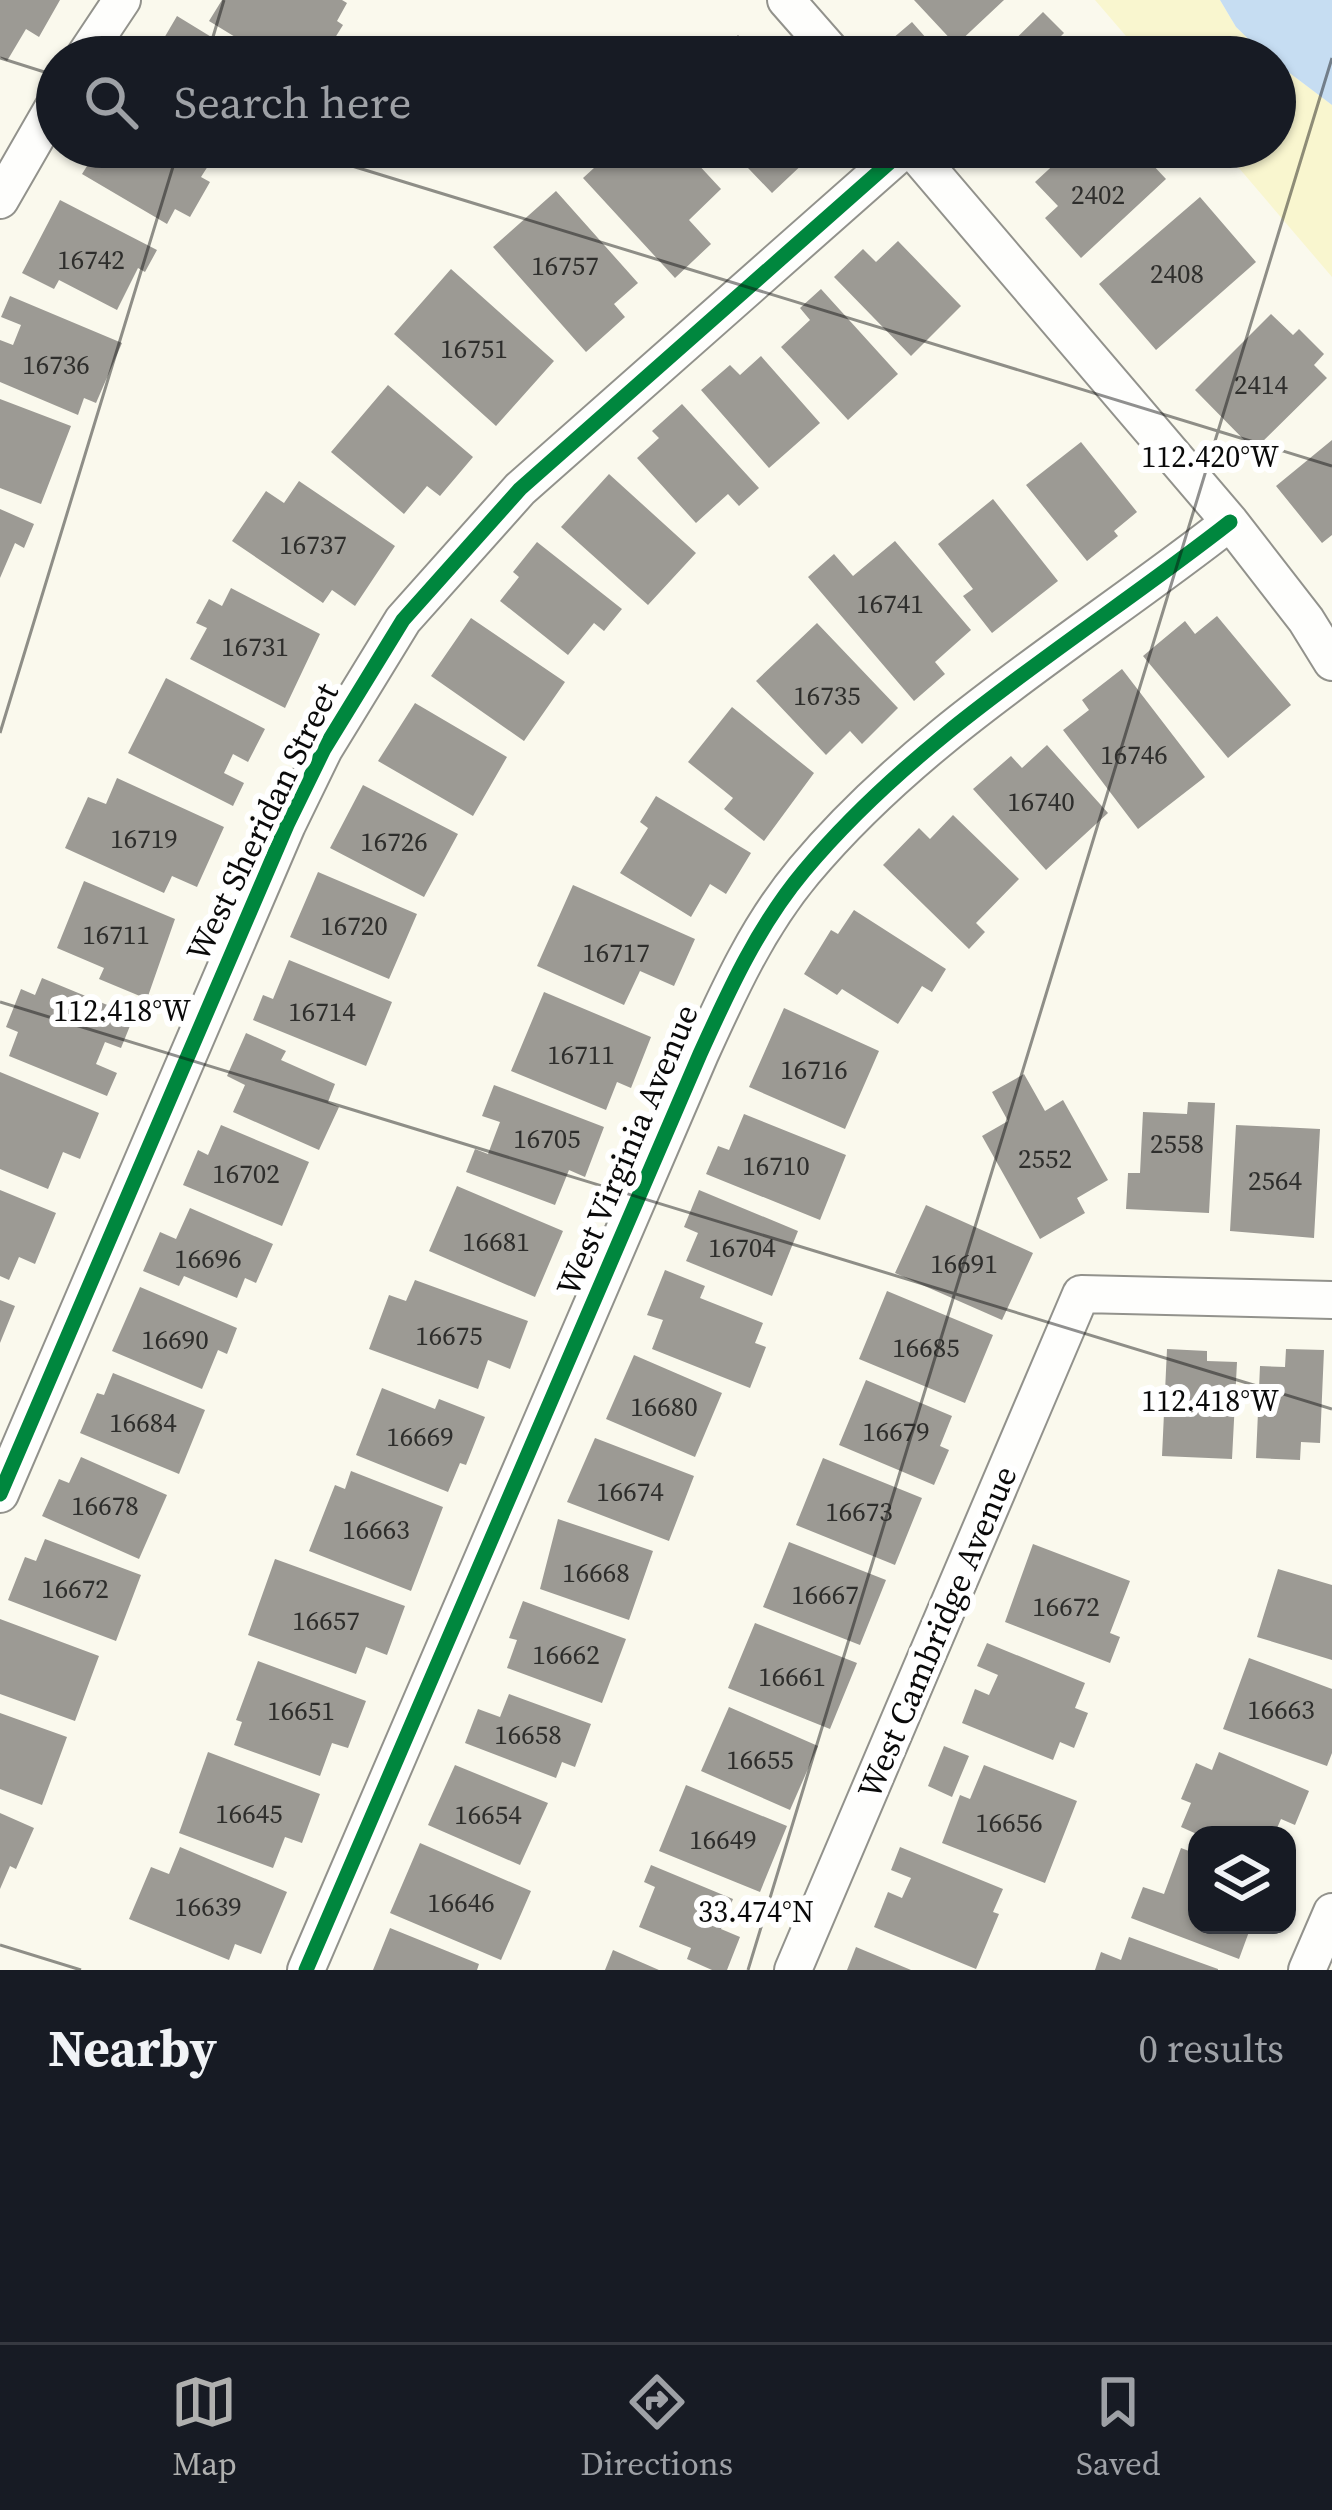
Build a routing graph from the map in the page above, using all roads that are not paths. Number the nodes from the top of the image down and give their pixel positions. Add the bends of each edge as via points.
1 (122, 0) edge
2 (786, 0) edge
3 (98, 36) edge
4 (818, 36) edge
5 (36, 121) edge
6 (13, 143) edge
7 (884, 168) edge
8 (926, 168) edge
9 (0, 200) edge
10 (1230, 522) junction
11 (1332, 662) edge
12 (1332, 1300) edge
13 (0, 1494) edge
14 (1332, 1912) edge
15 (306, 1970) edge
16 (793, 1970) edge
17 (1307, 1970) edge

1 - 3 street
2 - 4 street
5 - 6 street
6 - 9 street
7 - 13 street, West Sheridan Street via 520,489 403,620 287,825
8 - 10 street
10 - 11 street
10 - 15 street, West Virginia Avenue via 915,758 801,874 758,935
12 - 16 street, West Cambridge Avenue via 1081,1294
14 - 17 street

